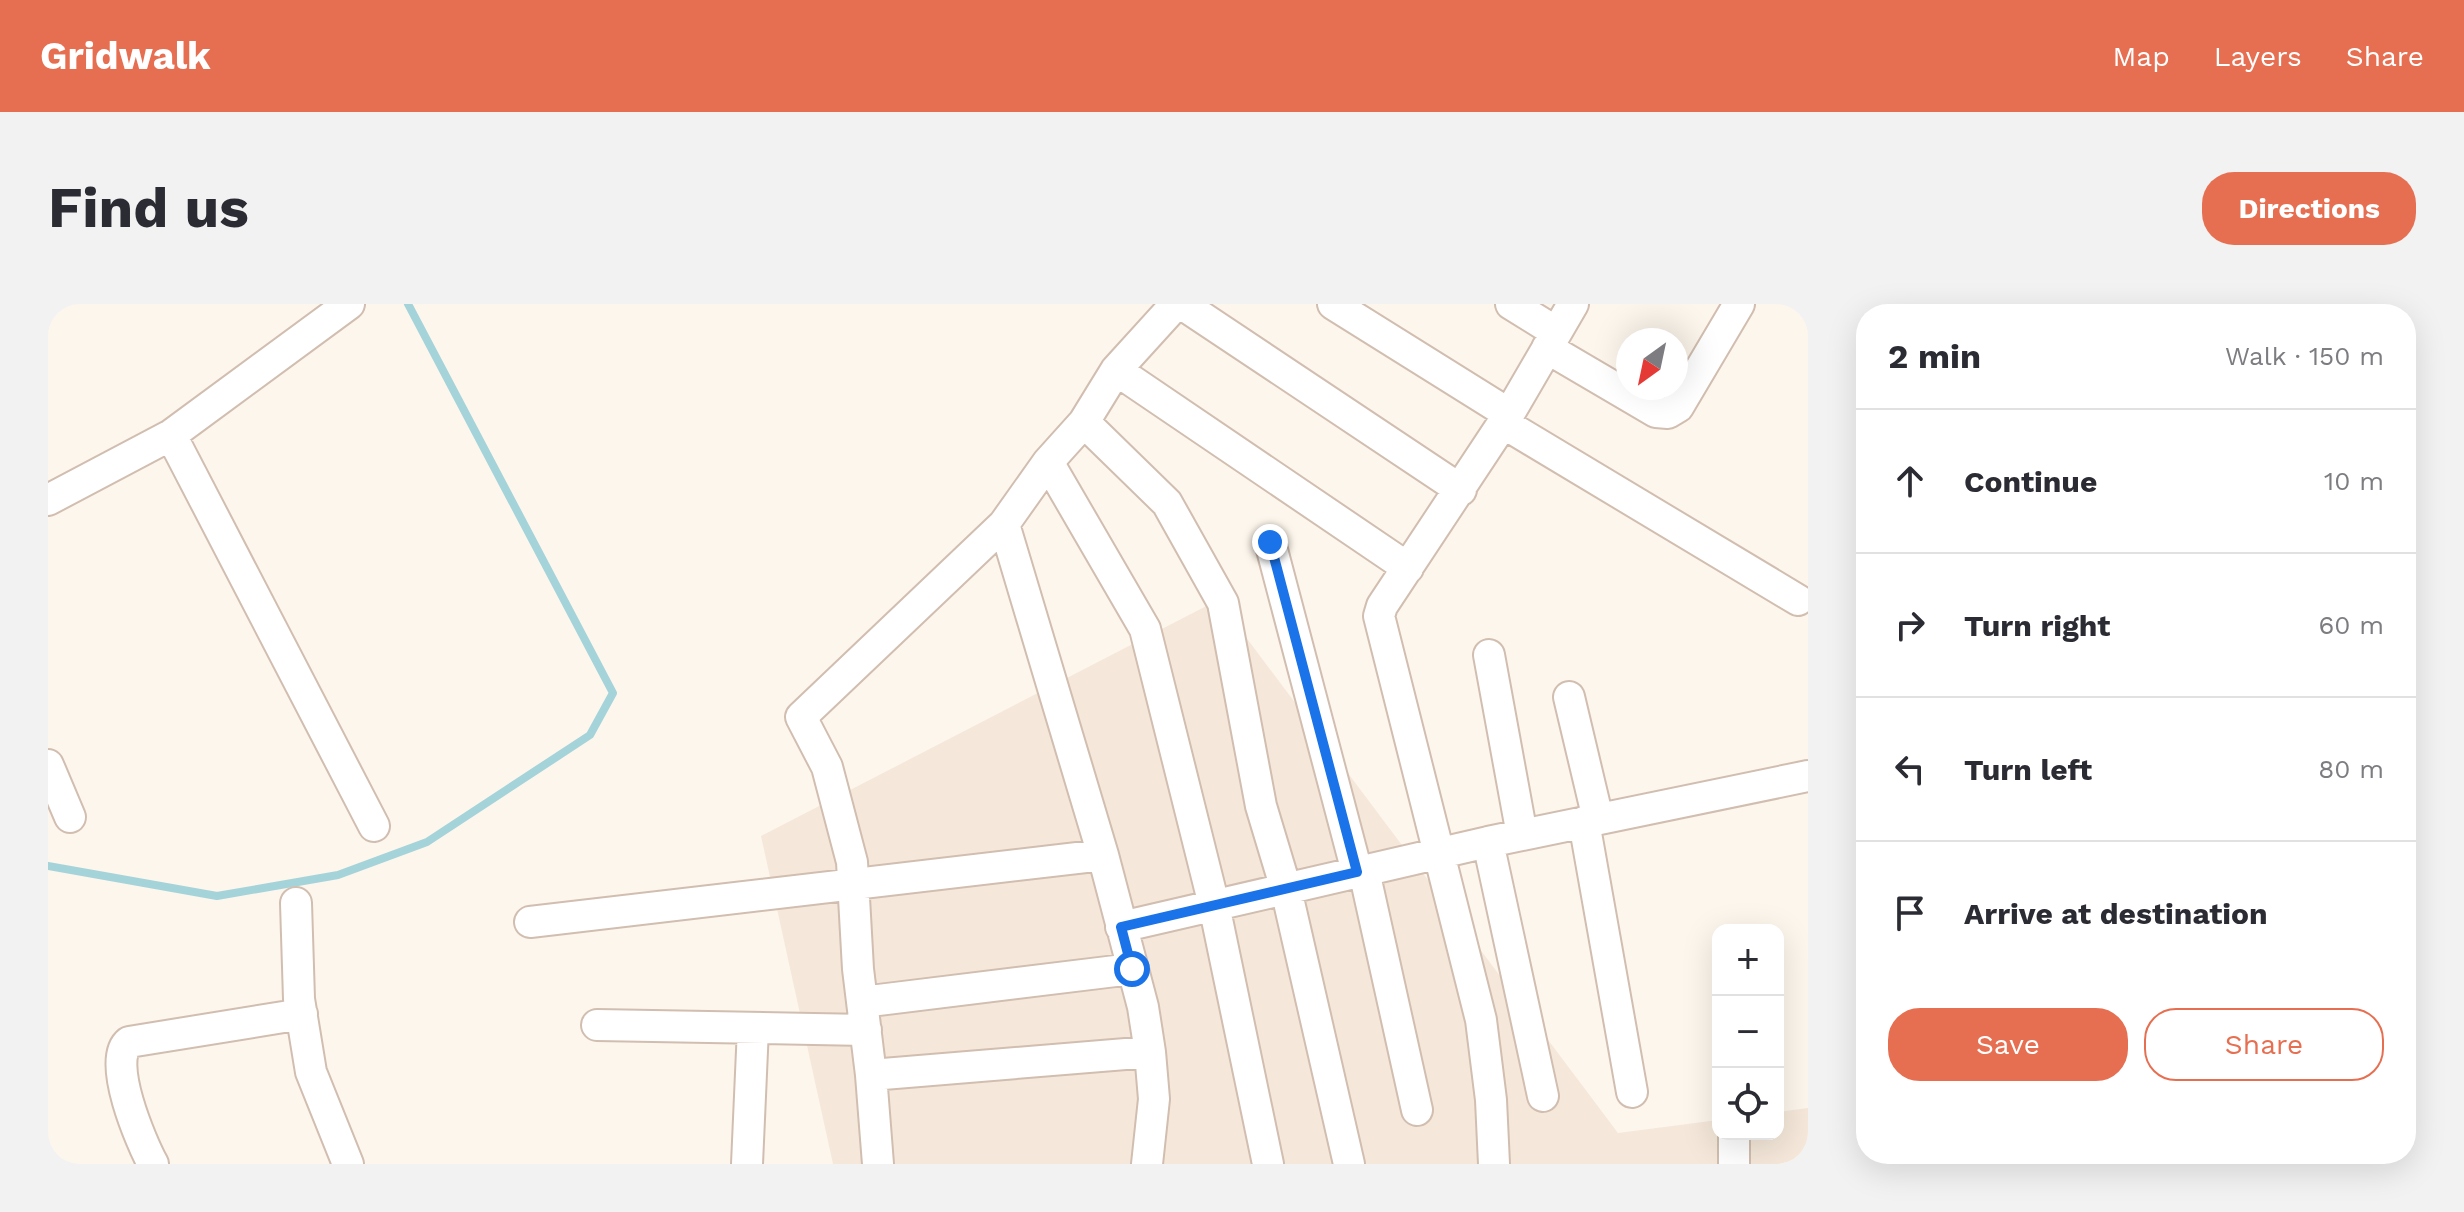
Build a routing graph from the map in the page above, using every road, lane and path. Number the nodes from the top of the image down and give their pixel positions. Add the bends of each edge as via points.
1 (349, 304) edge
2 (1179, 304) edge
3 (1333, 304) edge
4 (1511, 304) edge
5 (1573, 304) edge
6 (1739, 304) edge
7 (1552, 340) junction
8 (1116, 370) junction
9 (1506, 419) junction
10 (1084, 422) junction
11 (171, 435) junction
12 (1048, 462) junction
13 (1461, 490) junction
14 (48, 500) edge
15 (1004, 524) junction
16 (1270, 542) dead end
17 (1408, 568) junction
18 (1798, 600) dead end
19 (1489, 655) dead end
20 (1569, 697) dead end
21 (48, 765) edge
22 (1808, 776) edge
23 (70, 817) dead end
24 (1591, 821) junction
25 (374, 826) dead end
26 (1522, 835) junction
27 (1488, 842) junction
28 (1439, 853) junction
29 (1103, 855) junction
30 (1361, 872) junction
31 (852, 884) junction
32 (1286, 889) junction
33 (296, 903) dead end
34 (1214, 905) junction
35 (530, 922) dead end
36 (1121, 927) junction
37 (1132, 969) junction
38 (302, 1014) junction
39 (864, 1016) junction
40 (597, 1025) dead end
41 (753, 1028) junction
42 (1150, 1052) junction
43 (871, 1075) junction
44 (1632, 1092) dead end
45 (1543, 1096) dead end
46 (1417, 1110) dead end
47 (1734, 1140) edge
48 (153, 1164) edge
49 (348, 1164) edge
50 (747, 1164) edge
51 (878, 1164) edge
52 (1147, 1164) edge
53 (1268, 1164) edge
54 (1349, 1164) edge
55 (1494, 1164) edge
56 (1734, 1164) edge

1 - 11 street
2 - 8 street
2 - 13 street
3 - 9 street
4 - 7 street
5 - 7 street
6 - 7 street via 1678,407 1668,413 1656,412
7 - 9 street
8 - 10 street
8 - 17 street
9 - 13 street
9 - 18 street
10 - 12 street
10 - 32 street via 1167,503 1223,603 1261,806
11 - 14 street
11 - 25 street
12 - 15 street
12 - 34 street via 1145,629
13 - 17 street
15 - 29 street
15 - 31 street via 801,717 836,794
16 - 30 street
17 - 28 street via 1379,616
19 - 26 street
20 - 24 street
21 - 23 street
22 - 24 street
24 - 26 street
24 - 44 street
26 - 27 street
27 - 28 street
27 - 45 street
28 - 30 street
28 - 55 street via 1481,1020
29 - 31 street
29 - 36 street
30 - 32 street
30 - 46 street
31 - 35 street
31 - 39 street
32 - 34 street
32 - 54 street
33 - 38 street
34 - 36 street
34 - 53 street
36 - 37 street
37 - 39 street
37 - 42 street
38 - 48 street via 124,1046 120,1062 132,1117
38 - 49 street via 311,1072
39 - 41 street
39 - 43 street
40 - 41 street
41 - 50 street
42 - 43 street
42 - 52 street via 1154,1099
43 - 51 street
47 - 56 street

